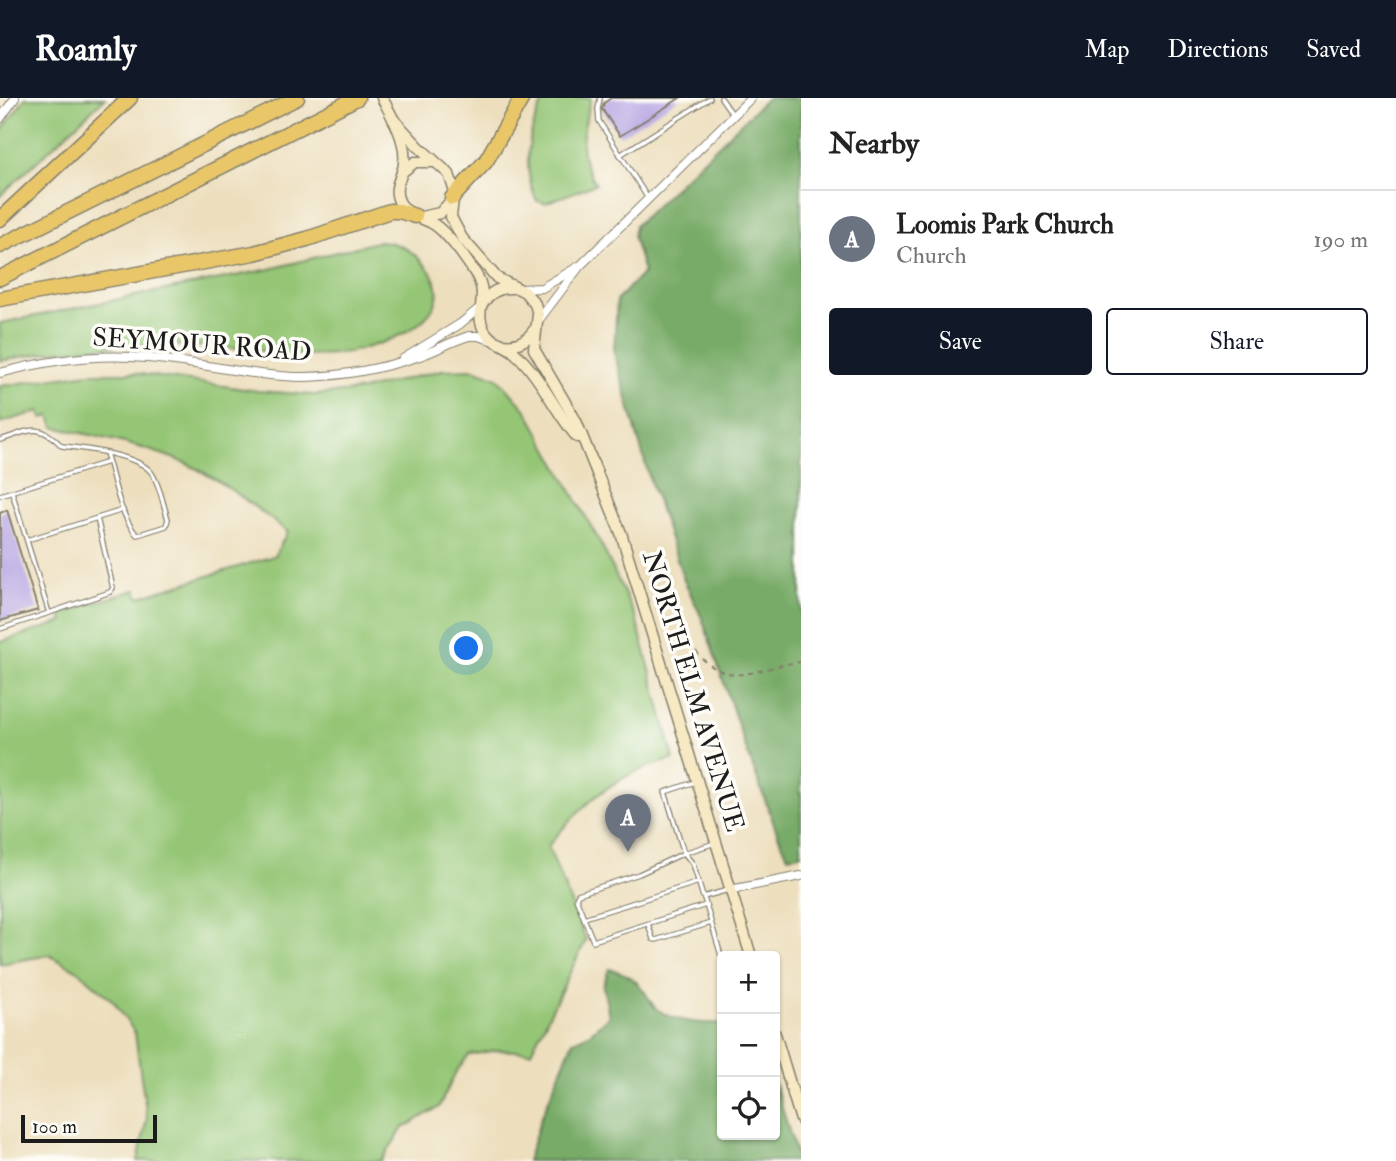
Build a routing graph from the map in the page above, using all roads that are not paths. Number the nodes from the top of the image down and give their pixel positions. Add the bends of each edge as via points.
1 (15, 98) edge
2 (130, 98) edge
3 (297, 98) edge
4 (357, 98) edge
5 (382, 98) edge
6 (522, 98) edge
7 (600, 98) edge
8 (710, 98) edge
9 (721, 98) edge
10 (751, 98) edge
11 (733, 115) junction
12 (393, 119) junction
13 (0, 120) edge
14 (620, 155) junction
15 (440, 164) junction
16 (400, 174) junction
17 (452, 198) junction
18 (647, 198) junction
19 (415, 216) junction
20 (0, 219) edge
21 (0, 246) edge
22 (580, 265) junction
23 (0, 278) edge
24 (520, 289) junction
25 (0, 299) edge
26 (482, 306) junction
27 (536, 325) junction
28 (500, 343) junction
29 (401, 360) junction
30 (0, 373) edge
31 (0, 440) edge
32 (583, 443) junction
33 (106, 453) junction
34 (108, 462) junction
35 (12, 492) junction
36 (0, 495) edge
37 (123, 510) junction
38 (97, 518) junction
39 (27, 540) junction
40 (49, 613) junction
41 (0, 629) edge
42 (697, 782) junction
43 (716, 842) junction
44 (684, 853) junction
45 (801, 876) edge
46 (699, 882) junction
47 (730, 890) junction
48 (704, 897) junction
49 (706, 905) junction
50 (583, 918) junction
51 (648, 923) junction
52 (711, 923) junction
53 (720, 951) edge
54 (749, 951) edge
55 (780, 1051) edge
56 (801, 1120) edge

1 - 13 street
2 - 20 highway
3 - 21 highway
4 - 23 highway
5 - 12 main road, NORTH ELM AVENUE
6 - 17 highway via 486,161
7 - 14 lane via 598,118
8 - 14 lane
9 - 11 lane
10 - 11 street
11 - 18 street
12 - 15 main road, NORTH ELM AVENUE
12 - 16 main road, NORTH ELM AVENUE via 404,160
14 - 18 lane
15 - 16 main road via 418,161
15 - 17 main road, NORTH ELM AVENUE via 452,179
16 - 19 main road, NORTH ELM AVENUE via 398,199
17 - 19 main road via 437,215
17 - 24 main road, NORTH ELM AVENUE via 451,217 462,238 497,278
18 - 22 street
19 - 25 highway via 390,211 240,256
19 - 26 main road, NORTH ELM AVENUE via 437,227 472,267 482,286
22 - 24 street via 545,287
22 - 27 street
24 - 26 main road, SEYMOUR ROAD via 499,289
24 - 27 main road, NORTH ELM AVENUE via 535,304
26 - 28 main road, NORTH ELM AVENUE via 484,330
26 - 29 street, SEYMOUR ROAD
27 - 28 main road via 522,342
27 - 32 main road, NORTH ELM AVENUE via 536,355 573,415
28 - 29 street, SEYMOUR ROAD via 469,336
28 - 32 main road, NORTH ELM AVENUE via 535,375
29 - 30 street, SEYMOUR ROAD via 351,373 307,376 123,357 49,361
31 - 33 lane via 37,429 48,432 62,446
32 - 42 main road, NORTH ELM AVENUE via 618,524
33 - 34 lane
33 - 37 lane via 151,472 168,519 166,526 138,535
34 - 35 lane
34 - 37 lane
35 - 36 lane
35 - 39 lane
37 - 38 lane
38 - 39 lane
38 - 40 lane via 113,588
39 - 40 lane
40 - 41 lane
42 - 43 main road, NORTH ELM AVENUE
42 - 44 lane via 665,792
43 - 44 lane
43 - 47 main road, NORTH ELM AVENUE
44 - 46 lane
44 - 50 lane via 578,894
45 - 47 street
46 - 48 lane
46 - 50 lane
47 - 48 lane
47 - 54 main road, NORTH ELM AVENUE
48 - 49 lane
49 - 51 lane
49 - 52 lane
50 - 51 lane via 593,941
51 - 52 lane via 656,940
52 - 53 lane
55 - 56 main road

